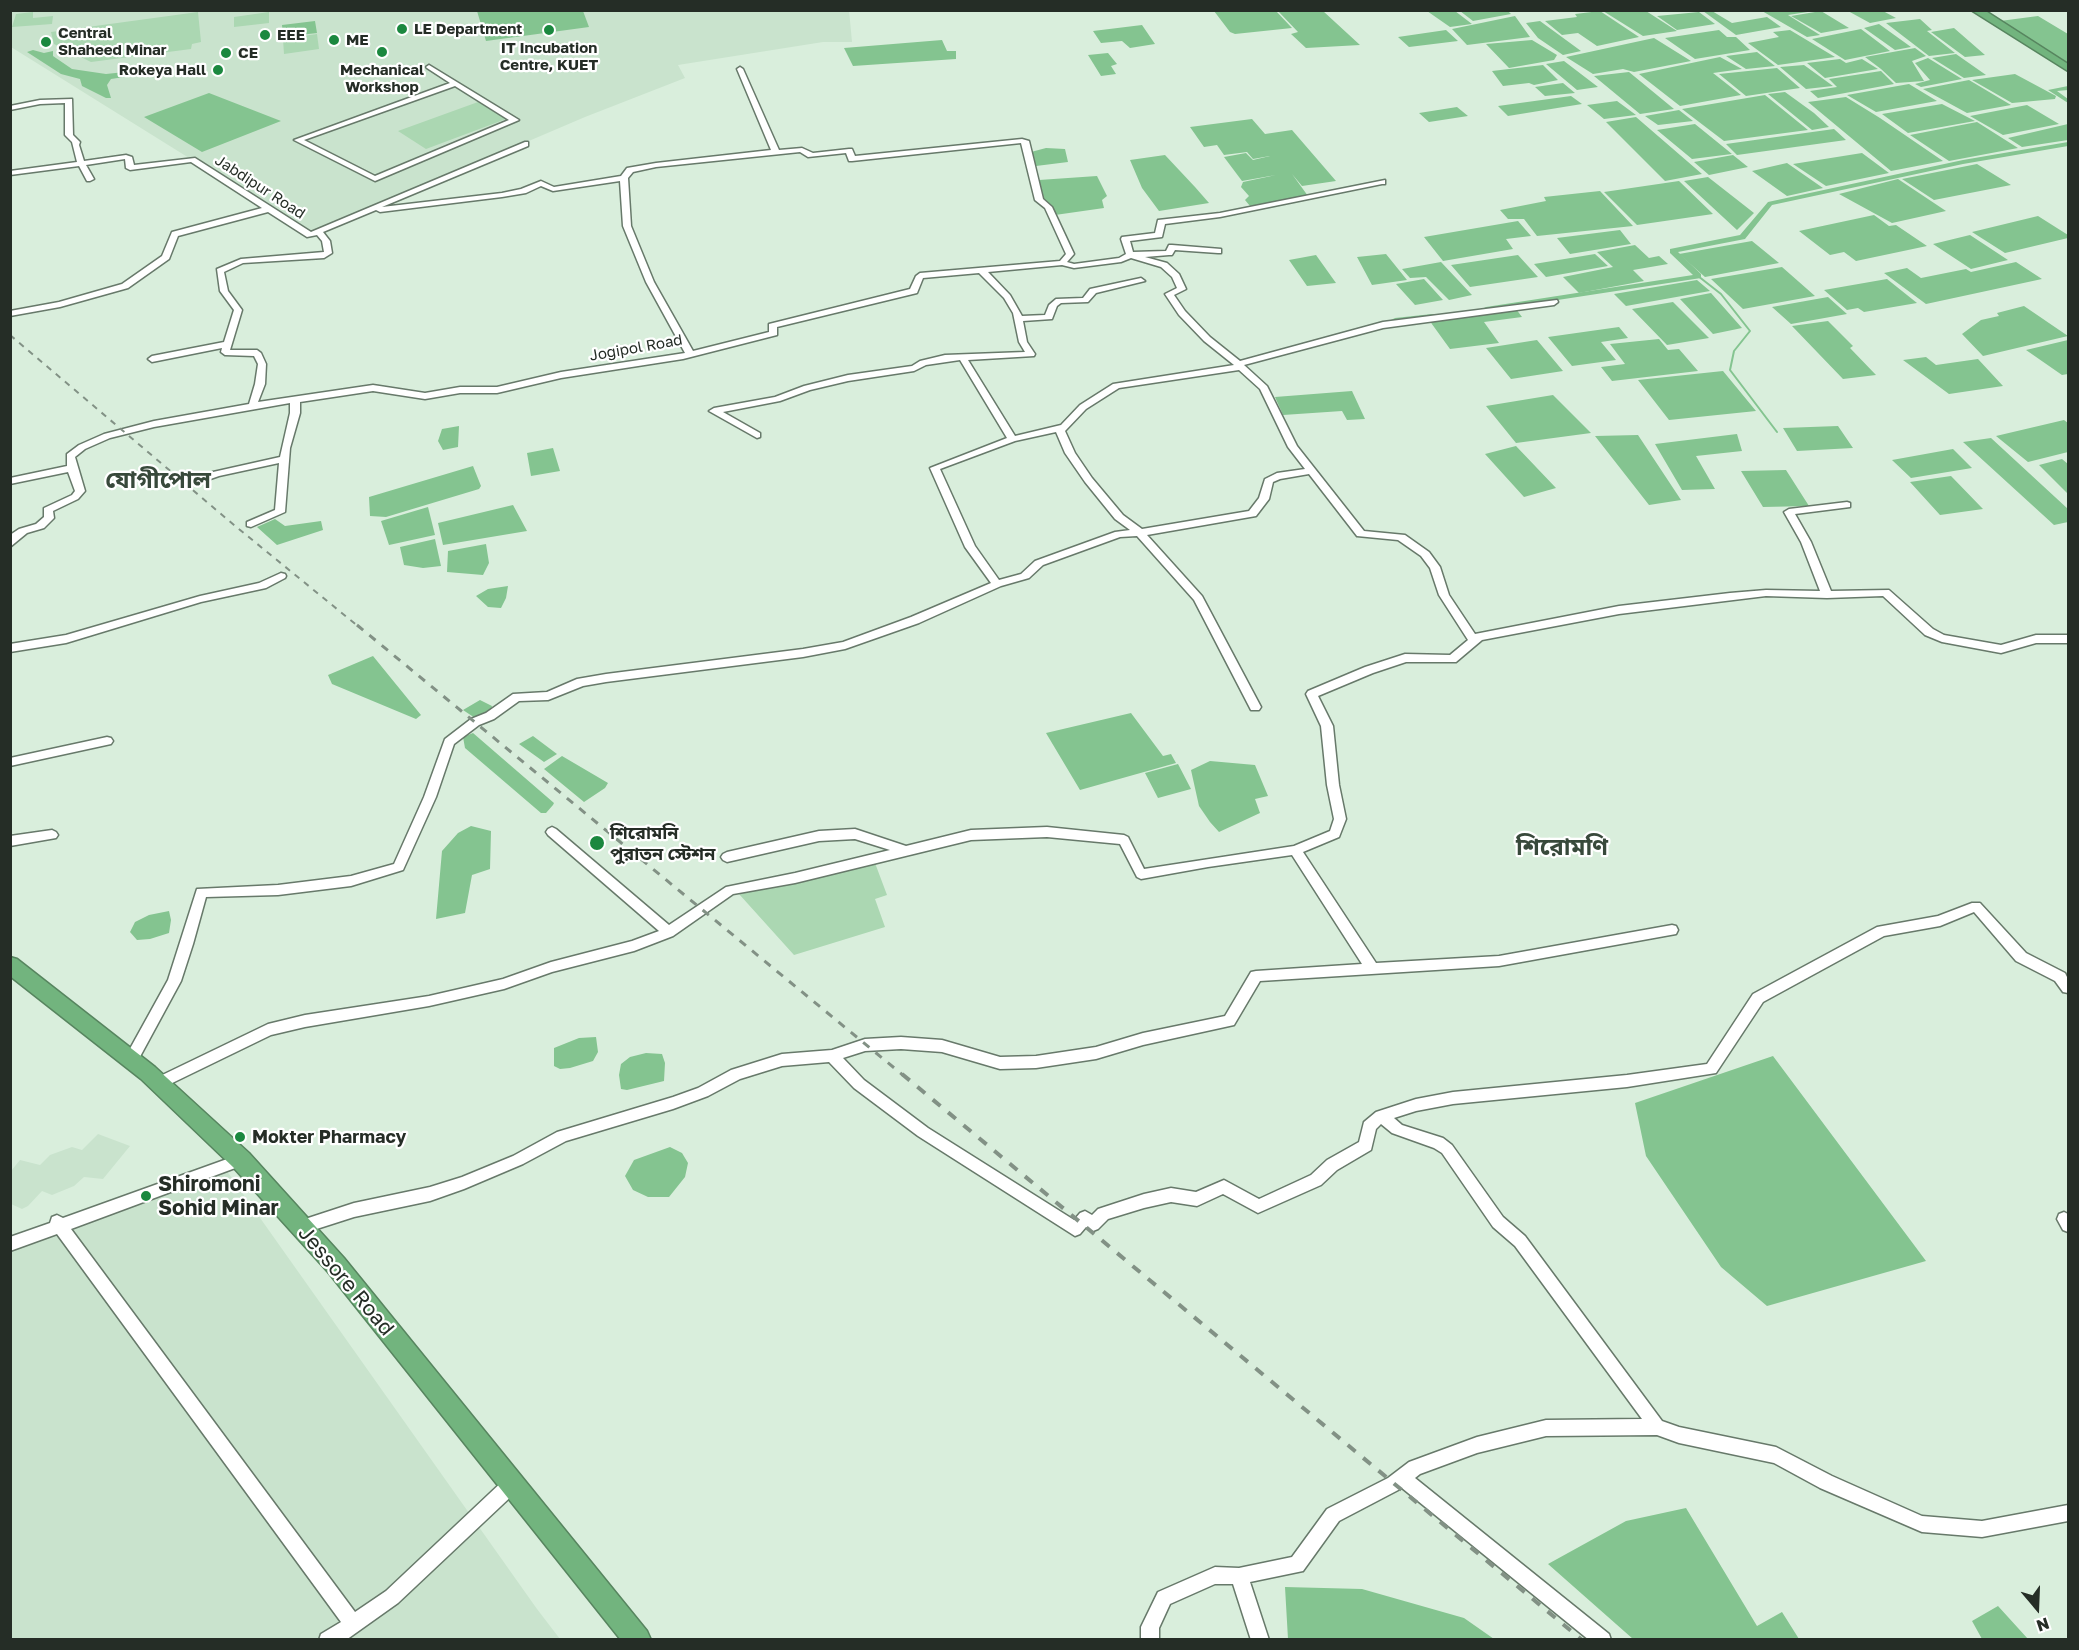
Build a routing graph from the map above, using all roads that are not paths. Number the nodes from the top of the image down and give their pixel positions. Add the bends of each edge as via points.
1 (1976, 10) edge
2 (429, 67) dead end
3 (740, 69) dead end
4 (2068, 69) edge
5 (456, 83) junction
6 (10, 108) edge
7 (525, 144) dead end
8 (776, 152) junction
9 (81, 162) junction
10 (10, 173) edge
11 (624, 178) junction
12 (90, 179) dead end
13 (1382, 182) dead end
14 (268, 209) junction
15 (370, 210) junction
16 (319, 232) junction
17 (1218, 250) dead end
18 (1130, 255) junction
19 (1062, 262) junction
20 (981, 270) junction
21 (1141, 281) dead end
22 (1554, 302) dead end
23 (10, 314) edge
24 (1018, 319) junction
25 (229, 344) junction
26 (690, 353) junction
27 (963, 358) junction
28 (152, 359) dead end
29 (1240, 366) junction
30 (295, 401) junction
31 (252, 407) junction
32 (1064, 427) junction
33 (757, 435) dead end
34 (1012, 439) junction
35 (284, 459) junction
36 (72, 468) junction
37 (1311, 471) junction
38 (200, 480) dead end
39 (10, 481) edge
40 (1847, 505) dead end
41 (251, 524) dead end
42 (1140, 533) junction
43 (10, 544) edge
44 (281, 576) dead end
45 (997, 584) junction
46 (1827, 595) junction
47 (2068, 639) edge
48 (1474, 641) junction
49 (10, 648) edge
50 (1254, 707) dead end
51 (107, 741) dead end
52 (10, 762) edge
53 (552, 832) dead end
54 (52, 835) dead end
55 (10, 841) edge
56 (1295, 850) junction
57 (904, 851) junction
58 (727, 857) dead end
59 (1672, 930) dead end
60 (669, 932) junction
61 (10, 965) edge
62 (1371, 968) junction
63 (2068, 988) edge
64 (832, 1056) junction
65 (131, 1060) junction
66 (159, 1083) junction
67 (1381, 1116) junction
68 (239, 1159) junction
69 (59, 1224) junction
70 (301, 1227) junction
71 (10, 1240) edge
72 (10, 1244) edge
73 (1657, 1427) junction
74 (1402, 1478) junction
75 (512, 1484) junction
76 (2068, 1513) edge
77 (1239, 1576) junction
78 (353, 1624) junction
79 (327, 1640) edge
80 (638, 1640) edge
81 (1150, 1640) edge
82 (1260, 1640) edge
83 (1603, 1640) edge

1 - 4 highway
2 - 5 street
3 - 8 street
5 - 5 street via 515,120 375,179 298,140
6 - 9 street via 69,101 69,135 76,142
7 - 15 street, Jabdipur Road
8 - 11 street via 656,165 630,170
8 - 19 street via 802,150 813,155 849,151 852,159 1022,141 1026,143 1039,200 1048,207 1070,254
9 - 10 street, Jabdipur Road
9 - 12 street
9 - 14 street, Jabdipur Road via 126,157 130,168 138,168 192,160
11 - 15 street via 553,189 541,183 502,195
11 - 26 street via 627,226 651,282
13 - 18 street via 1161,222 1159,235 1125,239
14 - 16 street, Jabdipur Road via 310,236
14 - 23 street via 175,234 166,256 125,286
15 - 16 street, Jabdipur Road
16 - 25 street via 328,253 321,256 241,261 220,271 224,291 237,310
17 - 18 street, Jogipol Road via 1172,247 1169,254
18 - 19 street, Jogipol Road via 1121,260 1074,266
18 - 29 street via 1164,265 1176,276 1182,289 1169,294 1182,313
19 - 20 street, Jogipol Road
20 - 24 street via 1007,297
20 - 26 street, Jogipol Road via 920,276 914,291 772,326 774,333
21 - 24 street via 1093,291 1085,300 1059,301 1049,317
22 - 29 street via 1383,325
24 - 27 street via 1023,342 1031,354
25 - 28 street
25 - 31 street via 225,352 257,353 262,364
26 - 30 street, Jogipol Road via 497,390 460,390 424,396 373,388
27 - 33 street via 945,358 915,368 848,378 777,399 714,411
27 - 34 street
29 - 32 street via 1116,386 1083,407
29 - 37 street via 1264,388 1293,447
30 - 31 street, Jogipol Road
30 - 35 street
31 - 36 street, Jogipol Road via 124,431 82,447 70,456
32 - 34 street
32 - 42 street via 1060,431 1088,480 1119,517
34 - 45 street via 935,468 970,546
35 - 38 street
35 - 41 street via 280,512
36 - 39 street
36 - 43 street via 80,491 48,510 49,518 40,526 23,531
37 - 42 street via 1268,481 1264,499 1252,514
37 - 48 street via 1361,534 1401,537 1425,554 1435,567 1444,595
40 - 46 street via 1789,512
42 - 45 street via 1119,534 1092,543 1039,563 1025,576
42 - 50 street via 1198,598
44 - 49 street via 262,586 200,599 66,639
45 - 65 street via 845,645 581,682 548,696 517,697 449,742 399,867 351,881 278,890 201,892 174,981
46 - 47 street via 1885,592 1929,632 2001,649 2036,639
46 - 48 street via 1767,593 1663,604
48 - 56 street via 1452,659 1406,658 1312,694 1327,726 1340,819 1335,834
51 - 52 street
53 - 60 street
54 - 55 street
56 - 57 street via 1142,874 1124,840 1047,832 971,835
56 - 62 street
57 - 58 street via 855,834 819,836
57 - 60 street via 730,890
59 - 62 street via 1499,961
60 - 66 street via 504,984 268,1030
61 - 65 highway, Jessore Road
62 - 64 street via 1256,976 1228,1021 1096,1053 1000,1063 942,1046 901,1043 865,1045
63 - 67 street via 2060,977 2021,957 1977,906 1940,921 1881,931 1758,998 1711,1069 1453,1098
64 - 67 street via 858,1084 923,1132 1075,1229 1085,1218 1093,1224 1103,1214 1144,1201 1171,1195 1197,1199 1224,1187 1258,1206 1316,1180 1332,1165 1366,1146 1369,1126
64 - 70 street via 782,1060 736,1074 693,1096 562,1136 464,1183 354,1209
65 - 66 highway, Jessore Road
66 - 68 highway, Jessore Road
67 - 73 street via 1397,1129 1438,1142 1447,1149 1498,1222 1520,1241
68 - 69 street
68 - 70 highway, Jessore Road
69 - 71 street
69 - 72 street
69 - 78 street
70 - 75 highway, Jessore Road
73 - 74 street via 1546,1428 1477,1445 1415,1468
73 - 76 street via 1776,1455 1826,1482 1922,1524 1982,1529
74 - 77 street via 1333,1515 1297,1565
74 - 83 street
75 - 78 street via 392,1597
75 - 80 highway, Jessore Road
77 - 81 street via 1215,1575 1164,1598 1149,1627
77 - 82 street
78 - 79 street

